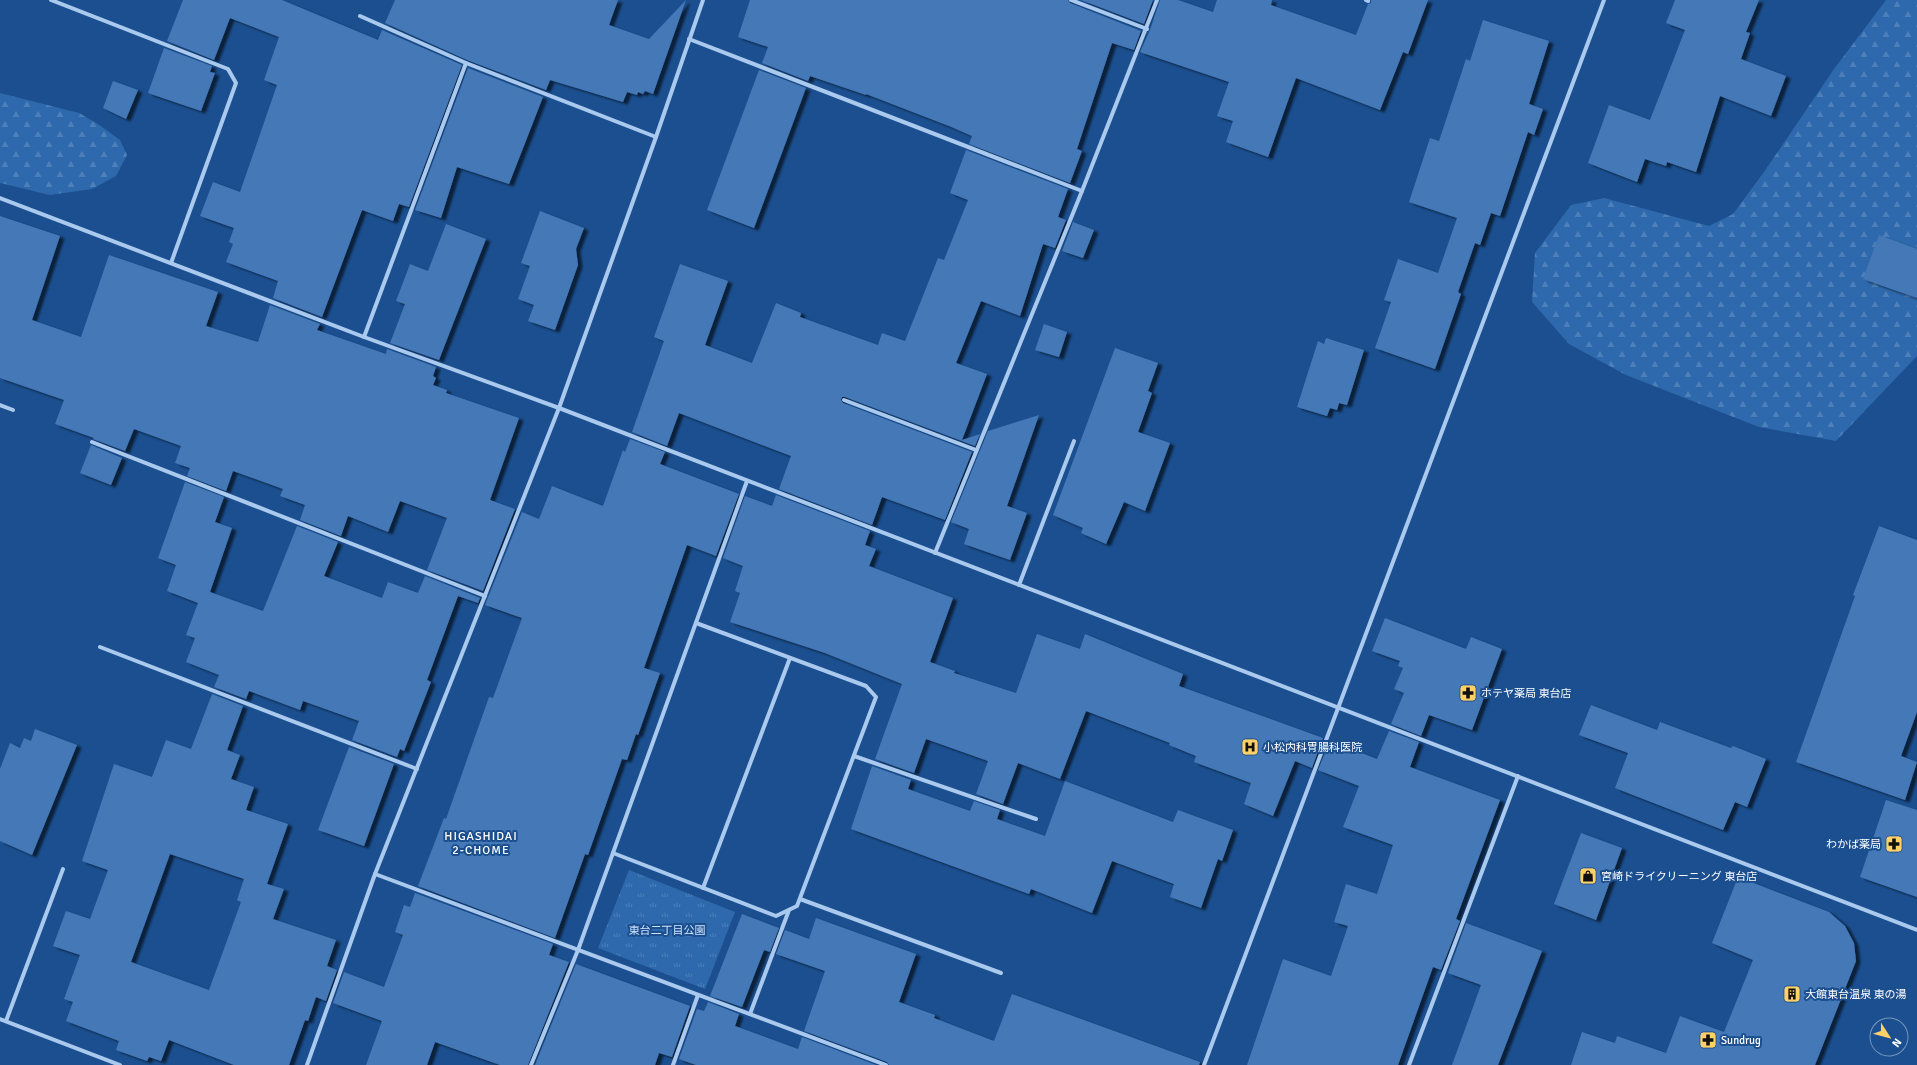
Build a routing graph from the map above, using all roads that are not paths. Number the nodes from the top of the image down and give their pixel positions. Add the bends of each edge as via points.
1 (52, 0) edge
2 (703, 0) edge
3 (1071, 0) edge
4 (1157, 0) edge
5 (1604, 0) edge
6 (360, 16) dead end
7 (1147, 29) junction
8 (689, 39) junction
9 (466, 63) junction
10 (656, 137) junction
11 (1082, 191) junction
12 (0, 198) edge
13 (171, 263) junction
14 (364, 337) junction
15 (844, 400) dead end
16 (0, 405) edge
17 (559, 408) junction
18 (13, 410) dead end
19 (1074, 441) dead end
20 (92, 442) dead end
21 (976, 450) junction
22 (747, 481) junction
23 (935, 553) junction
24 (1020, 585) junction
25 (485, 596) junction
26 (696, 623) junction
27 (100, 647) dead end
28 (790, 658) junction
29 (1338, 707) junction
30 (854, 756) junction
31 (417, 769) junction
32 (1518, 776) junction
33 (1036, 819) dead end
34 (613, 853) junction
35 (62, 869) dead end
36 (375, 874) junction
37 (703, 888) junction
38 (800, 899) junction
39 (789, 910) junction
40 (1917, 930) edge
41 (578, 950) junction
42 (1001, 973) dead end
43 (698, 995) junction
44 (750, 1014) junction
45 (0, 1019) edge
46 (6, 1021) junction
47 (120, 1065) edge
48 (307, 1065) edge
49 (532, 1065) edge
50 (673, 1065) edge
51 (886, 1065) edge
52 (1204, 1065) edge
53 (1409, 1065) edge

1 - 13 street via 228,69 236,83
2 - 8 street
3 - 7 street
4 - 7 street
5 - 29 street
6 - 9 street
7 - 11 street
8 - 10 street
8 - 11 street
9 - 10 street
9 - 14 street
10 - 17 street
11 - 21 street
12 - 13 street
13 - 14 street
14 - 17 street
15 - 21 street
16 - 18 street
17 - 22 street
17 - 25 street
19 - 24 street
20 - 25 street
21 - 23 street
22 - 23 street
22 - 26 street
23 - 24 street
24 - 29 street
25 - 31 street
26 - 28 street
26 - 34 street
27 - 31 street
28 - 30 street via 866,686 876,697
28 - 37 street
29 - 32 street
29 - 52 street
30 - 33 street
30 - 38 street
31 - 36 street
32 - 40 street
32 - 53 street
34 - 37 street
34 - 41 street
35 - 46 street
36 - 41 street
36 - 48 street
37 - 39 street via 776,916
38 - 39 street via 797,906
38 - 42 street
39 - 44 street
41 - 43 street
41 - 49 street
43 - 44 street
43 - 50 street
44 - 51 street
45 - 46 street
46 - 47 street

